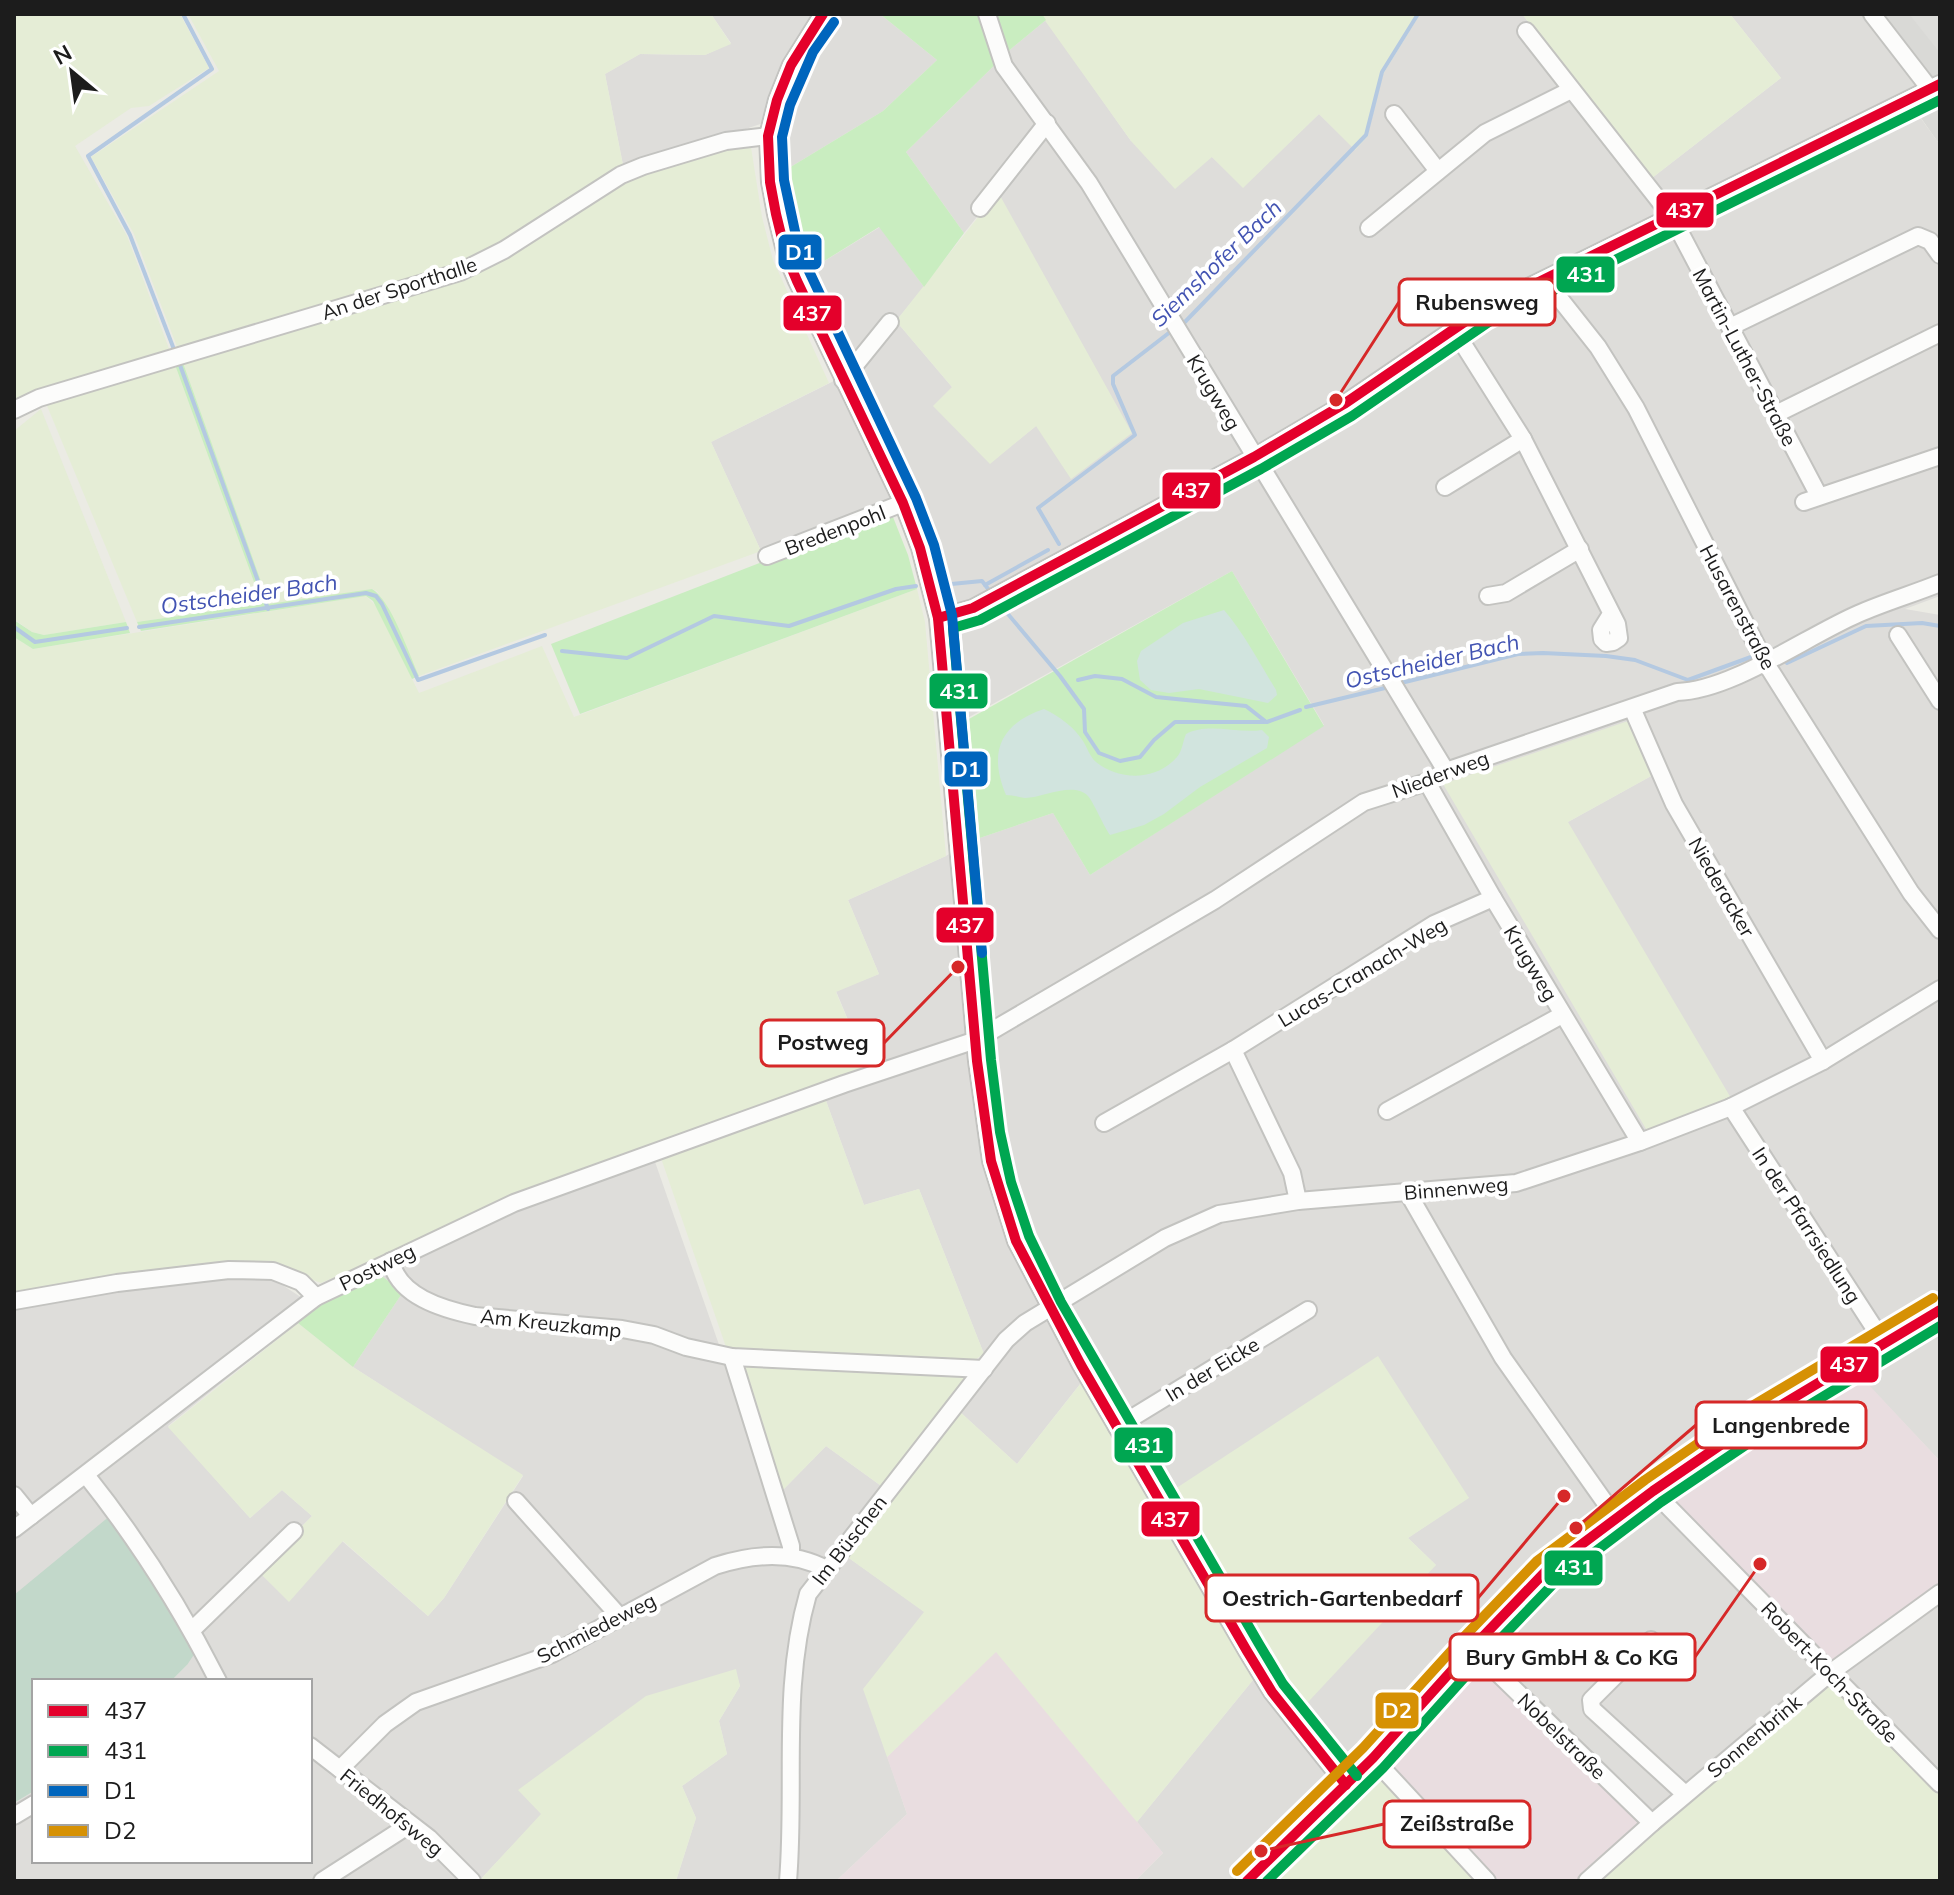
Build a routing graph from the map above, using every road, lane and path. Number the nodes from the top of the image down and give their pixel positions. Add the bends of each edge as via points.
1 (987, 14) edge
2 (1872, 14) edge
3 (815, 17) edge
4 (1526, 31) dead end
5 (1935, 86) edge
6 (1571, 90) junction
7 (1394, 114) dead end
8 (1047, 123) junction
9 (768, 136) junction
10 (1438, 171) junction
11 (980, 208) dead end
12 (1672, 217) junction
13 (1369, 228) dead end
14 (1940, 255) edge
15 (1545, 280) junction
16 (890, 322) dead end
17 (1730, 327) junction
18 (1453, 328) junction
19 (1940, 333) edge
20 (843, 380) junction
21 (14, 410) edge
22 (1776, 414) junction
23 (1523, 439) junction
24 (1940, 456) edge
25 (1254, 457) junction
26 (1445, 487) dead end
27 (903, 503) junction
28 (1580, 549) junction
29 (767, 556) dead end
30 (1940, 583) edge
31 (1488, 596) dead end
32 (1611, 614) dead end
33 (938, 618) junction
34 (1898, 635) dead end
35 (1765, 662) junction
36 (1940, 701) edge
37 (1632, 708) junction
38 (1446, 771) junction
39 (1427, 782) junction
40 (1493, 898) junction
41 (1940, 930) edge
42 (1940, 989) edge
43 (1562, 1015) junction
44 (976, 1040) junction
45 (1233, 1050) junction
46 (1823, 1061) junction
47 (1731, 1107) junction
48 (1387, 1111) dead end
49 (1104, 1123) dead end
50 (1640, 1142) junction
51 (1408, 1193) junction
52 (1298, 1201) junction
53 (391, 1261) junction
54 (316, 1297) junction
55 (14, 1301) edge
56 (1049, 1309) junction
57 (1308, 1310) dead end
58 (1940, 1310) edge
59 (1884, 1343) junction
60 (732, 1357) junction
61 (984, 1369) junction
62 (1117, 1427) junction
63 (86, 1475) junction
64 (1653, 1491) junction
65 (14, 1495) edge
66 (516, 1501) dead end
67 (31, 1516) junction
68 (1616, 1518) junction
69 (14, 1529) edge
70 (294, 1531) dead end
71 (791, 1556) junction
72 (826, 1569) junction
73 (1940, 1594) edge
74 (619, 1616) junction
75 (192, 1630) junction
76 (1651, 1640) dead end
77 (1472, 1648) junction
78 (1830, 1673) junction
79 (217, 1679) edge
80 (312, 1748) edge
81 (1373, 1758) junction
82 (340, 1769) junction
83 (1940, 1784) edge
84 (1346, 1785) junction
85 (1685, 1794) junction
86 (32, 1805) edge
87 (14, 1816) edge
88 (1652, 1823) junction
89 (409, 1825) junction
90 (322, 1881) edge
91 (472, 1881) edge
92 (788, 1881) edge
93 (1247, 1881) edge
94 (1487, 1881) edge
95 (1587, 1881) edge

1 - 8 street, Krugweg via 1004,66
2 - 5 street
3 - 9 street via 777,100
4 - 6 street, Martin-Luther-Straße
5 - 12 street
6 - 10 street via 1485,133
6 - 12 street, Martin-Luther-Straße
7 - 10 street
8 - 11 street
8 - 25 street, Krugweg via 1089,183
9 - 20 street via 770,182 786,255
9 - 21 street, An der Sporthalle via 726,141 621,175 460,272 54,393
10 - 13 street
12 - 15 street
12 - 17 street, Martin-Luther-Straße
14 - 17 street via 1930,241 1918,236
15 - 18 street
15 - 35 street, Husarenstraße via 1598,347 1636,408
16 - 20 street
17 - 22 street, Martin-Luther-Straße
18 - 23 street
18 - 25 street via 1344,404
19 - 22 street
20 - 27 street
22 - 24 street, Martin-Luther-Straße via 1811,499
23 - 26 street
23 - 28 street
25 - 33 street via 973,608
25 - 38 street, Krugweg
27 - 29 street, Bredenpohl
27 - 33 street
28 - 31 street via 1506,593
28 - 32 street
30 - 35 street, Niederweg via 1858,614
33 - 44 street
34 - 36 street
35 - 37 street, Niederweg via 1695,692 1677,692
35 - 41 street, Husarenstraße via 1911,893
37 - 38 street, Niederweg
37 - 46 street, Niederacker via 1674,804
38 - 39 street, Niederweg
39 - 40 street, Krugweg
39 - 44 street, Niederweg via 1364,802 1215,900
40 - 43 street, Krugweg
40 - 45 street, Lucas-Cranach-Weg via 1434,924
42 - 46 street, Binnenweg
43 - 48 street
43 - 50 street, Krugweg
44 - 53 street, Postweg via 514,1203
44 - 56 street via 997,1186
45 - 49 street, Lucas-Cranach-Weg
45 - 52 street via 1292,1173
46 - 47 street, Binnenweg
47 - 50 street, Binnenweg
47 - 59 street, In der Pfarrsiedlung
50 - 51 street, Binnenweg via 1516,1183
51 - 52 street, Binnenweg
51 - 68 street via 1503,1358
52 - 56 street, Binnenweg via 1219,1214 1188,1227
53 - 54 street, Postweg
53 - 60 street, Am Kreuzkamp via 394,1276 410,1292 451,1311 622,1329
54 - 55 street via 301,1282 273,1271 229,1270
54 - 63 street, Postweg
56 - 61 street, Im Büschen via 1006,1340
56 - 62 street
57 - 62 street, In der Eicke
58 - 59 main road
59 - 64 main road
60 - 61 street, Am Kreuzkamp
60 - 71 street
61 - 72 street, Im Büschen
62 - 84 street via 1272,1692
63 - 67 street, Postweg
63 - 75 street
64 - 68 main road
64 - 78 street, Robert-Koch-Straße
65 - 67 street
66 - 74 street
67 - 69 street, Postweg
68 - 77 main road via 1546,1571
70 - 75 street
71 - 72 street, Schmiedeweg
71 - 74 street, Schmiedeweg via 742,1557 715,1566
72 - 92 street, Im Büschen via 808,1594 800,1621 789,1720
73 - 78 street, Sonnenbrink
74 - 82 street, Schmiedeweg via 552,1654 416,1702
75 - 79 street
76 - 85 street via 1591,1700 1592,1709
77 - 81 main road
77 - 88 street, Nobelstraße
78 - 83 street, Robert-Koch-Straße
78 - 85 street, Sonnenbrink
80 - 82 street, Friedhofsweg
81 - 84 main road
81 - 94 street
82 - 89 street, Friedhofsweg
84 - 93 main road
85 - 88 street, Sonnenbrink
86 - 87 street
88 - 95 street, Sonnenbrink
89 - 90 street
89 - 91 street, Friedhofsweg

